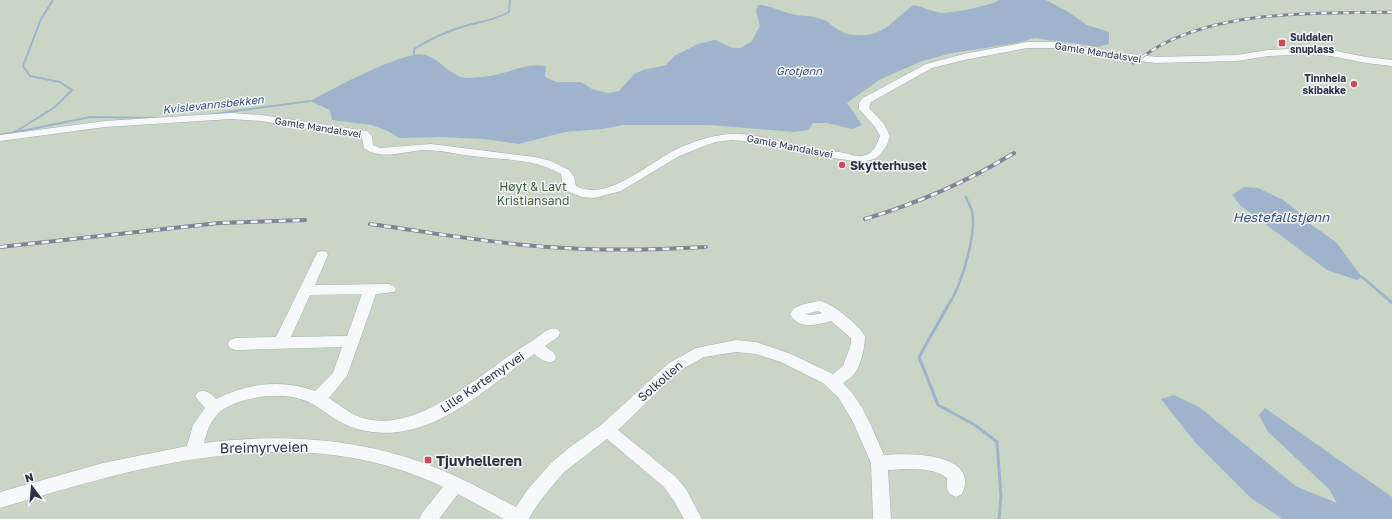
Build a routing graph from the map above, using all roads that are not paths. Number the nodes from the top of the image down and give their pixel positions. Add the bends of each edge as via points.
1 (1392, 63) edge
2 (0, 138) edge
3 (322, 255) dead end
4 (371, 289) junction
5 (388, 289) dead end
6 (306, 290) junction
7 (832, 315) dead end
8 (553, 333) dead end
9 (353, 341) junction
10 (281, 342) junction
11 (235, 344) dead end
12 (534, 346) junction
13 (549, 357) dead end
14 (833, 383) junction
15 (318, 399) junction
16 (607, 430) junction
17 (194, 450) junction
18 (879, 463) junction
19 (455, 484) junction
20 (956, 489) dead end
21 (0, 500) edge
22 (428, 519) edge
23 (520, 519) edge
24 (692, 519) edge
25 (882, 519) edge

1 - 2 street, Gamle Mandalsvei via 1316,52 1161,60 1054,45 1022,46 956,58 929,66 867,100 864,109 880,126 885,136 879,149 869,158 814,152 753,138 721,138 672,155 646,173 616,188 596,194 573,190 569,186 566,173 540,162 499,154 441,148 377,151 370,148 367,136 363,132 254,117 217,116 124,123
3 - 6 street
4 - 5 street
4 - 6 street
4 - 9 street
6 - 10 street
7 - 14 street via 849,327 859,340 849,369
8 - 12 street, Lille Kartemyrvei
9 - 10 street
9 - 15 street via 339,376
10 - 11 street
12 - 13 street, Lille Kartemyrvei
12 - 15 street, Lille Kartemyrvei via 460,400 409,423 380,426 359,423
14 - 16 street, Solkollen via 801,365 770,352 736,346 711,349 692,356 674,367
14 - 18 street, Solkollen via 853,406
15 - 17 street, Lille Kartemyrvei via 296,391 273,390 209,401
16 - 23 street, Solkollen via 557,468 534,495
16 - 24 street via 670,482
17 - 19 street, Breimyrveien via 276,444 332,448 398,462
17 - 21 street, Breimyrveien via 108,470
18 - 20 street via 908,461 943,467 954,474
18 - 25 street, Solkollen
19 - 22 street
19 - 23 street, Breimyrveien

